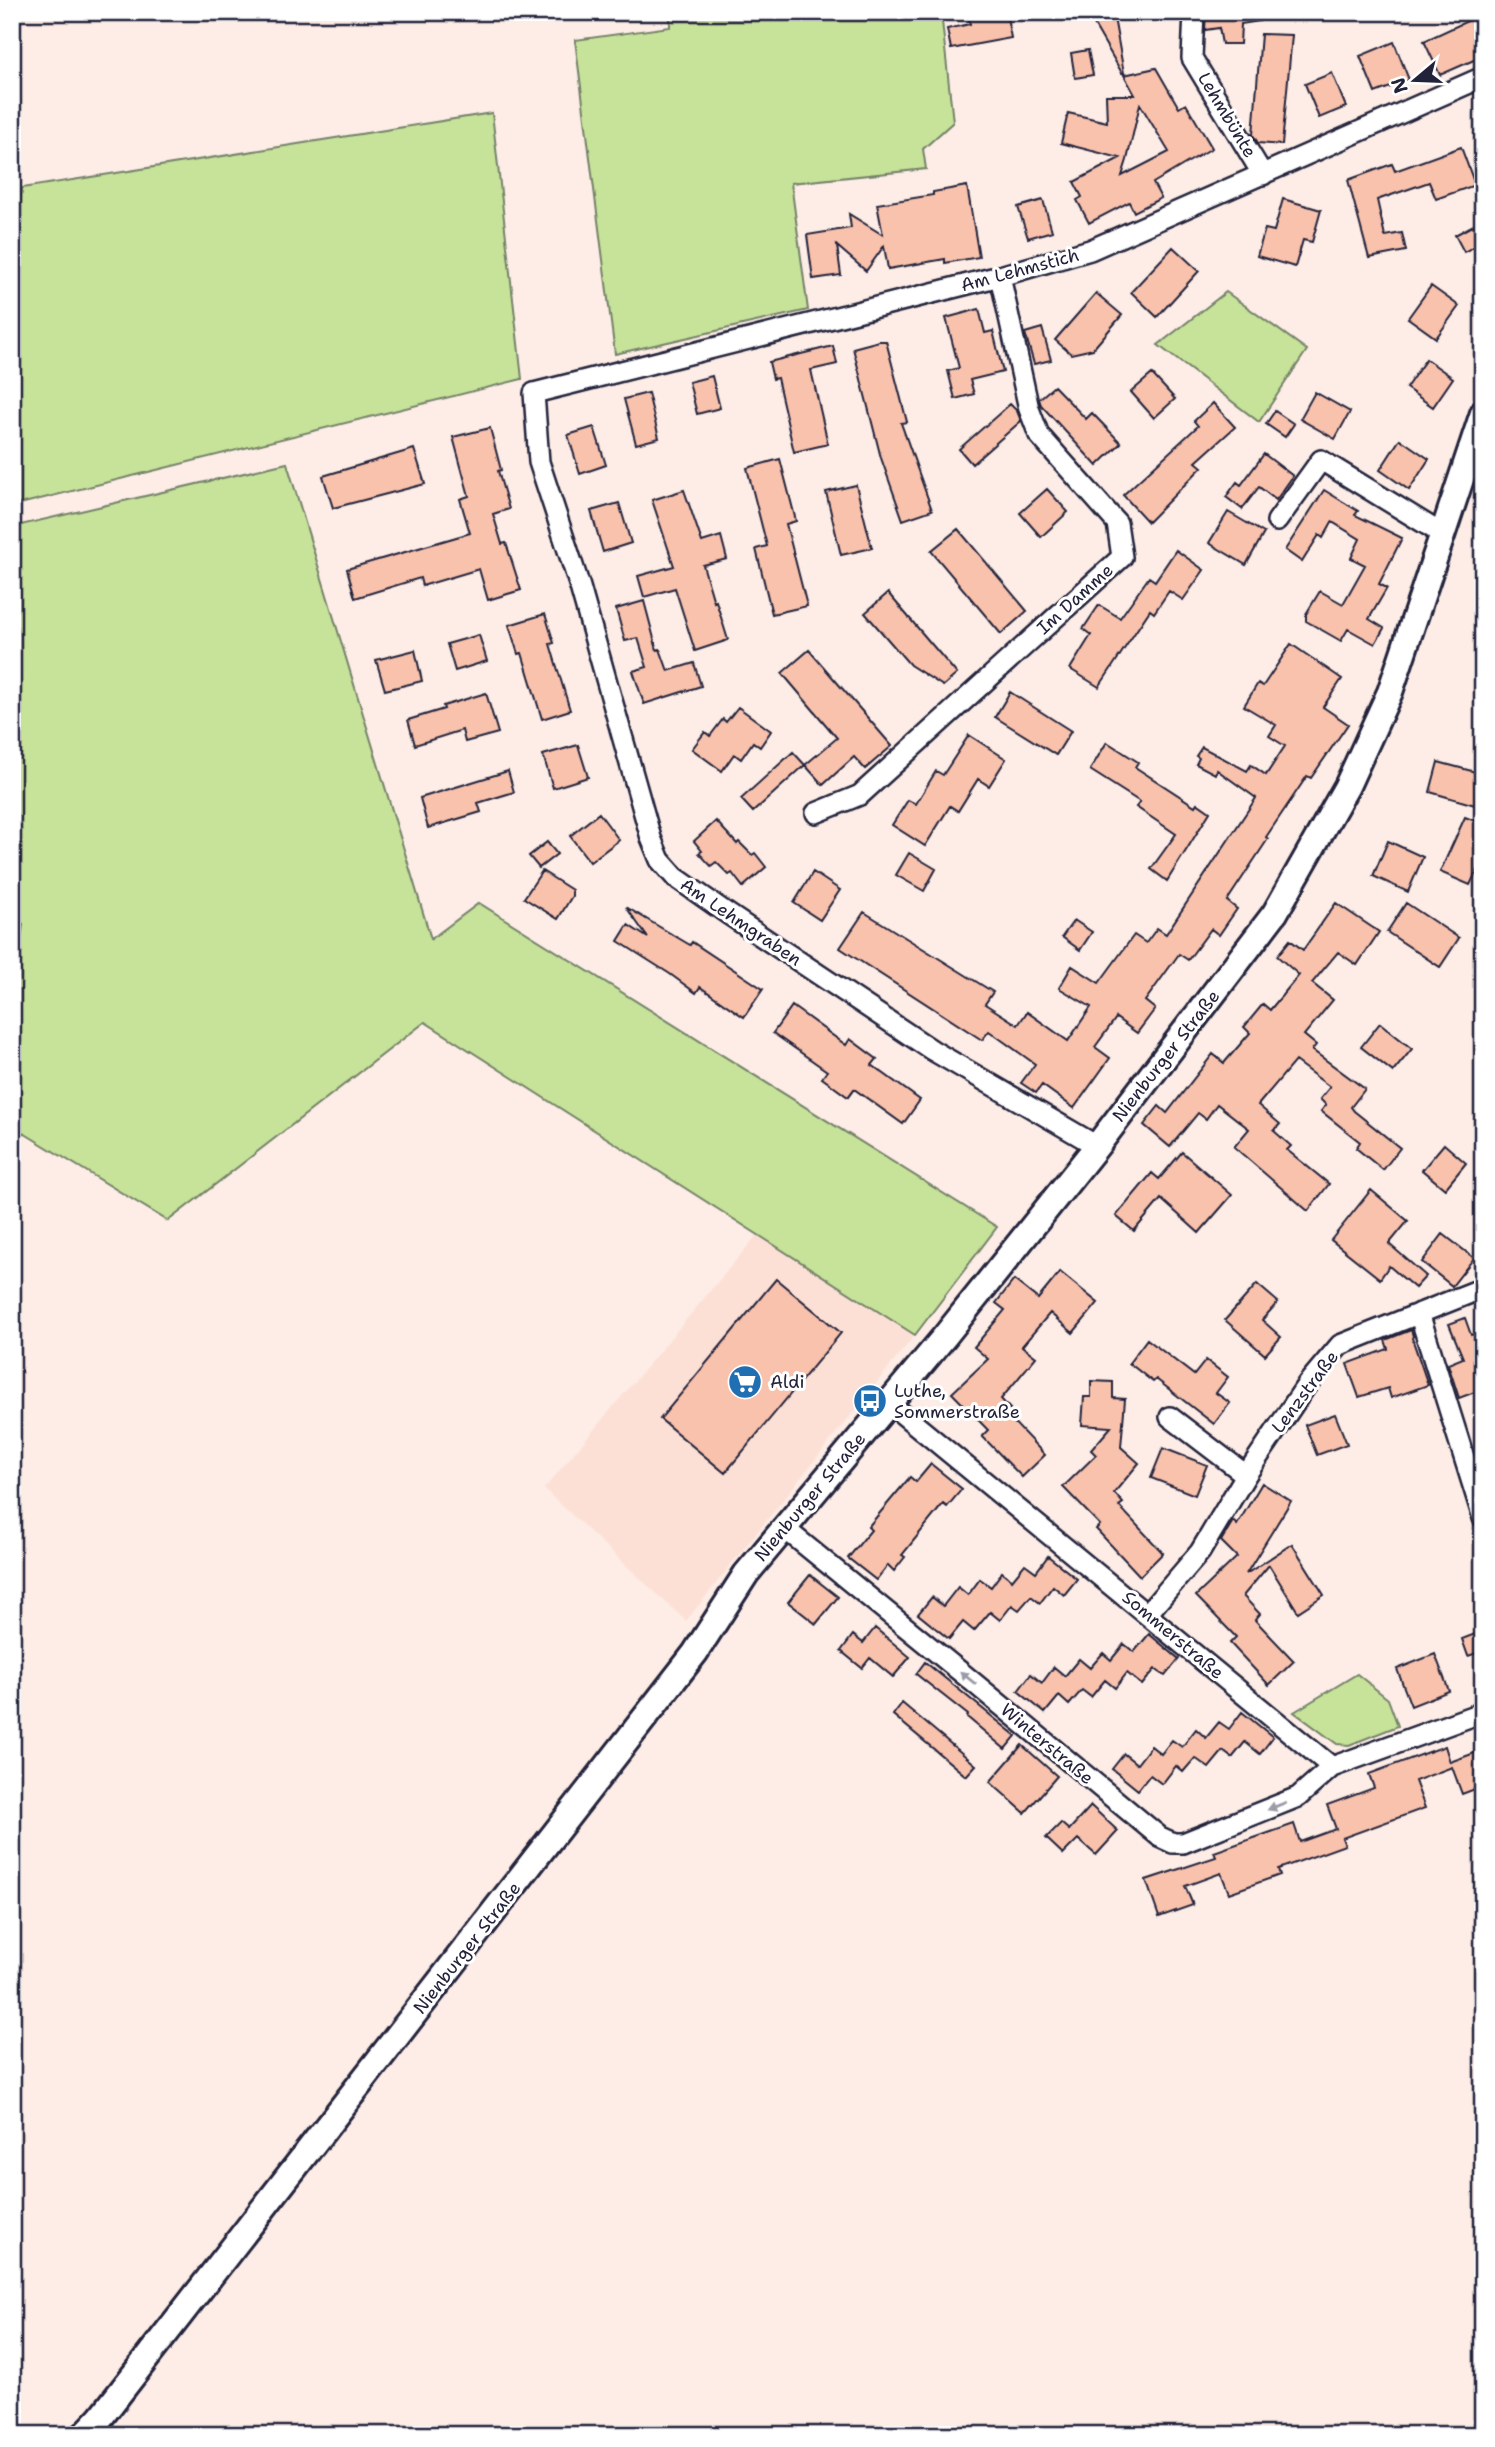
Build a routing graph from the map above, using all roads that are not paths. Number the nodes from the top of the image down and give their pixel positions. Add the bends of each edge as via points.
1 (1194, 12) edge
2 (1483, 77) edge
3 (1263, 175) junction
4 (1000, 276) junction
5 (534, 393) joint
6 (1483, 413) edge
7 (1277, 521) dead end
8 (1442, 534) junction
9 (817, 813) dead end
10 (1097, 1146) junction
11 (1483, 1288) edge
12 (1419, 1312) junction
13 (890, 1403) junction
14 (1170, 1417) dead end
15 (1246, 1475) junction
16 (1483, 1518) edge
17 (784, 1528) junction
18 (1147, 1614) junction
19 (1483, 1712) edge
20 (1332, 1767) junction
21 (83, 2435) edge

1 - 3 street, Lehmbünte via 1192,58
2 - 3 street, Am Lehmstich
3 - 4 street, Am Lehmstich via 1090,250
4 - 5 street, Am Lehmstich
4 - 9 street, Im Damme via 1029,409 1039,435 1117,523 1122,557 860,795
5 - 10 street, Am Lehmgraben via 538,463 580,587 660,860 675,877 932,1050
6 - 8 street, Nienburger Straße
7 - 8 street via 1321,460
8 - 10 street, Nienburger Straße via 1390,692 1336,807 1275,913
10 - 13 street, Nienburger Straße
11 - 12 street, Lenzstraße
12 - 15 street, Lenzstraße via 1340,1345 1308,1383
12 - 16 street
13 - 17 street, Nienburger Straße
13 - 18 street, Sommerstraße
14 - 15 street
15 - 18 street, Lenzstraße via 1200,1552
20 -> 17 street, Winterstraße via 1298,1797 1173,1843 1160,1837
17 - 21 street, Nienburger Straße via 746,1574 695,1653
18 - 20 street, Sommerstraße
19 - 20 street

